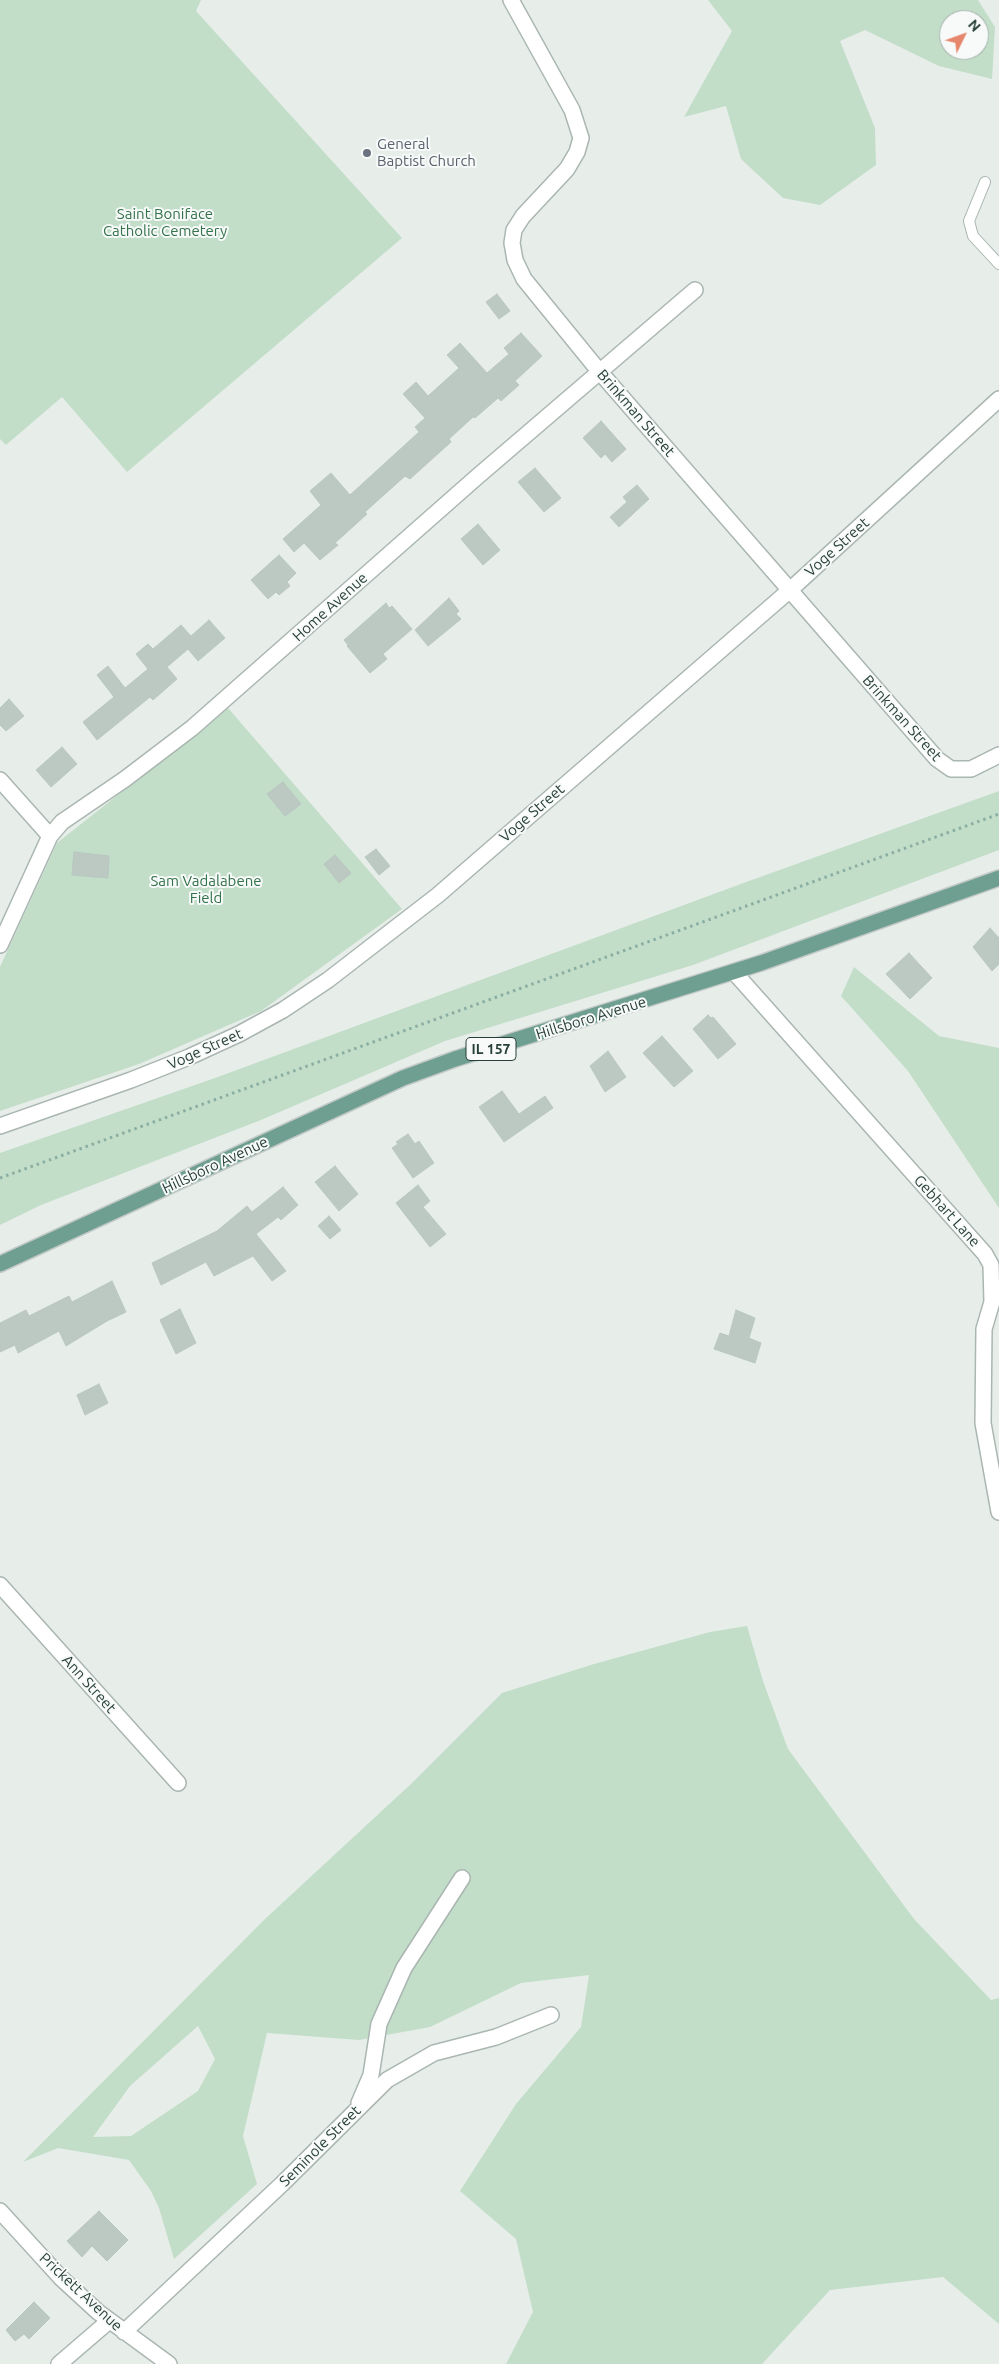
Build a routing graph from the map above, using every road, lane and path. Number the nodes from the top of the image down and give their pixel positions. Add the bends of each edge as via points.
1 (511, 0) edge
2 (985, 182) dead end
3 (999, 264) edge
4 (695, 290) dead end
5 (599, 371) junction
6 (999, 399) edge
7 (790, 590) junction
8 (999, 755) edge
9 (0, 780) edge
10 (999, 814) edge
11 (50, 836) junction
12 (999, 878) edge
13 (0, 945) edge
14 (734, 972) junction
15 (0, 1126) edge
16 (0, 1178) edge
17 (0, 1264) edge
18 (999, 1512) edge
19 (0, 1585) edge
20 (178, 1783) dead end
21 (462, 1878) dead end
22 (551, 2016) dead end
23 (355, 2111) junction
24 (0, 2211) edge
25 (109, 2321) junction
26 (124, 2332) junction
27 (59, 2364) edge
28 (169, 2364) edge

1 - 5 street, Brinkman Street via 572,110 581,138 567,169 517,223 512,243 515,260 524,279
2 - 3 lane via 969,221 973,236
4 - 5 street, Home Avenue
5 - 7 street, Brinkman Street
5 - 11 street, Home Avenue via 192,728 62,822
6 - 7 street, Voge Street
7 - 8 street, Brinkman Street via 937,758 951,769 971,769
7 - 15 street, Voge Street via 443,891 328,980 254,1026 189,1058
9 - 11 street
10 - 16 path
11 - 13 street, Home Avenue
12 - 14 main road, Hillsboro Avenue / IL 157
14 - 17 main road, Hillsboro Avenue / IL 157 via 403,1078
14 - 18 street, Gebhart Lane via 985,1254 991,1265 992,1302 984,1329 983,1423
19 - 20 street, Ann Street
21 - 23 street via 404,1968 379,2024 371,2075
22 - 23 street, Seminole Street via 496,2037 434,2053 387,2080
23 - 26 street, Seminole Street
24 - 25 street, Prickett Avenue via 62,2278
25 - 26 street, Prickett Avenue
25 - 27 street
26 - 28 street, Prickett Avenue

